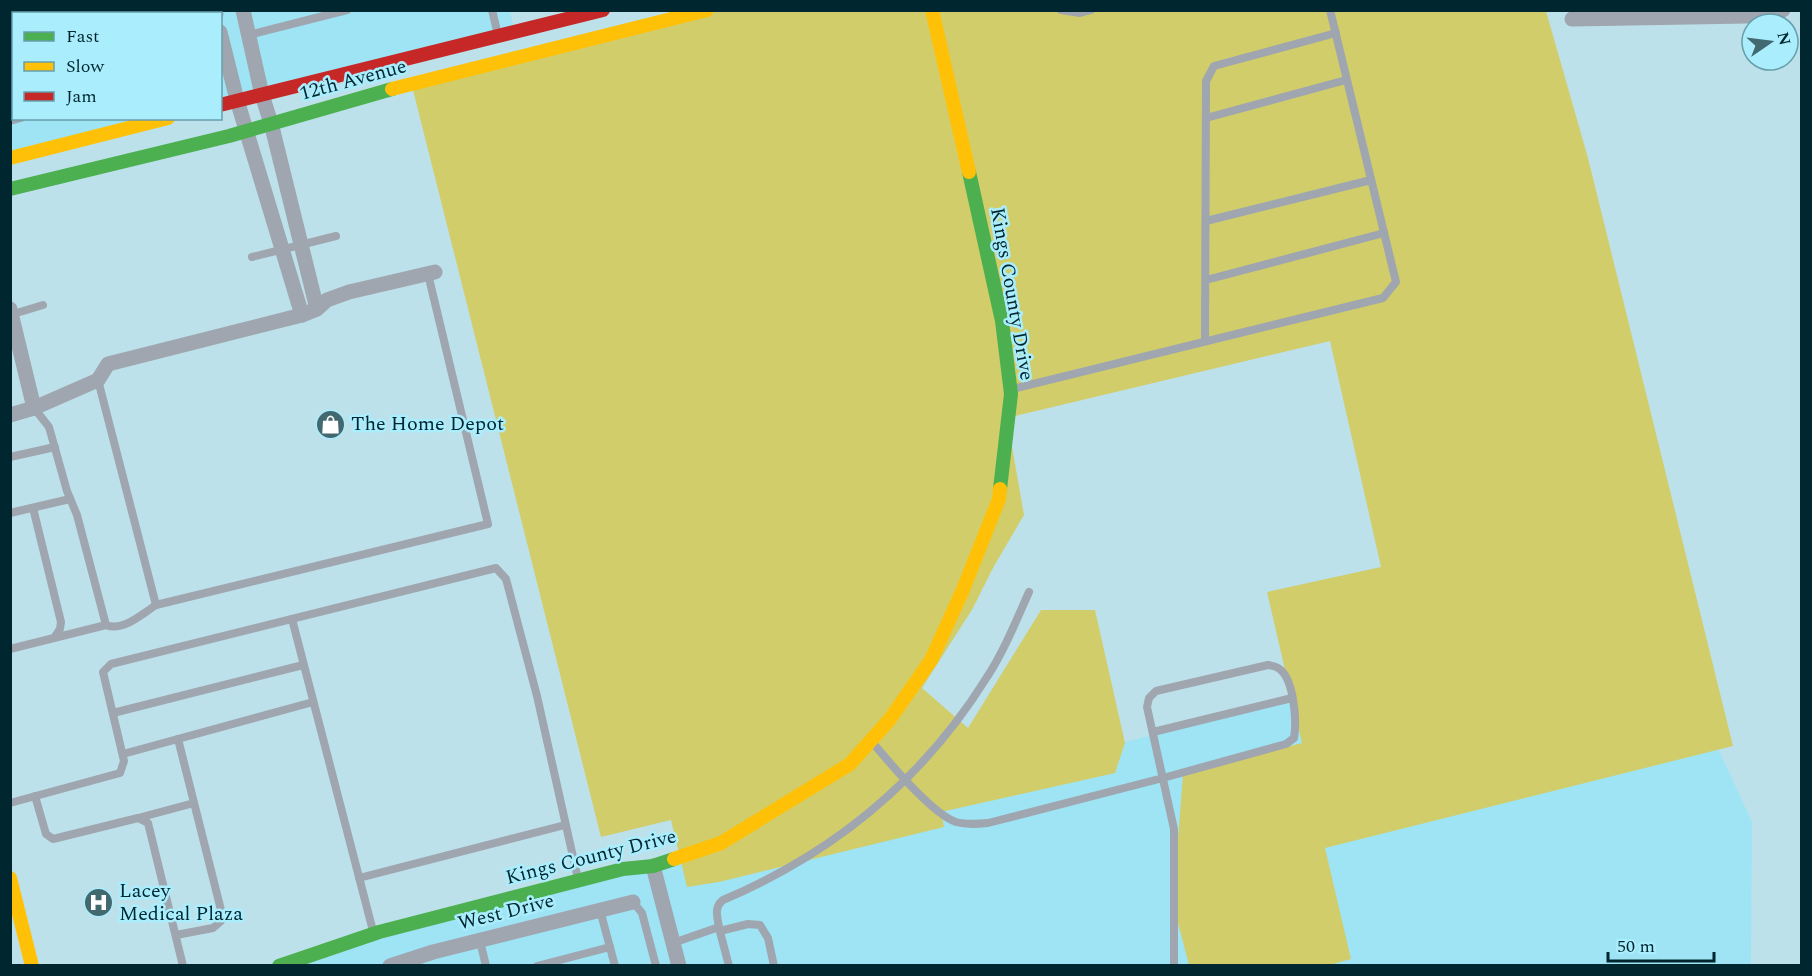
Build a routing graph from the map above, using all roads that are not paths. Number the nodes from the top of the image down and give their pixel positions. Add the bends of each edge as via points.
1 (243, 10) edge
2 (347, 10) edge
3 (492, 10) edge
4 (603, 10) edge
5 (707, 10) edge
6 (932, 10) edge
7 (1061, 10) edge
8 (1091, 10) edge
9 (1330, 10) edge
10 (1783, 10) edge
11 (1572, 19) dead end
12 (1336, 33) junction
13 (249, 35) junction
14 (499, 37) junction
15 (222, 40) edge
16 (1346, 80) junction
17 (397, 88) junction
18 (261, 94) junction
19 (237, 100) junction
20 (222, 104) edge
21 (1206, 118) junction
22 (160, 120) edge
23 (271, 123) junction
24 (247, 131) junction
25 (10, 158) edge
26 (1371, 180) junction
27 (10, 189) edge
28 (1206, 221) junction
29 (1384, 233) junction
30 (336, 236) dead end
31 (300, 245) junction
32 (284, 249) junction
33 (252, 257) dead end
34 (431, 273) joint
35 (1206, 280) junction
36 (44, 305) dead end
37 (317, 309) junction
38 (11, 313) edge
39 (302, 315) junction
40 (1205, 341) junction
41 (98, 380) junction
42 (1010, 389) junction
43 (34, 408) junction
44 (10, 414) edge
45 (55, 447) junction
46 (10, 457) edge
47 (70, 499) junction
48 (33, 508) junction
49 (10, 513) edge
50 (1029, 592) dead end
51 (156, 605) junction
52 (292, 619) junction
53 (106, 625) junction
54 (54, 638) junction
55 (10, 649) edge
56 (303, 664) junction
57 (1292, 698) junction
58 (313, 702) junction
59 (113, 713) junction
60 (1153, 732) junction
61 (178, 739) junction
62 (871, 741) junction
63 (123, 754) junction
64 (1163, 778) junction
65 (905, 780) junction
66 (35, 796) junction
67 (10, 803) edge
68 (194, 803) junction
69 (138, 818) junction
70 (565, 825) junction
71 (653, 866) junction
72 (10, 878) edge
73 (359, 878) junction
74 (579, 880) junction
75 (633, 902) joint
76 (600, 909) junction
77 (720, 929) junction
78 (373, 933) junction
79 (176, 935) junction
80 (480, 941) junction
81 (673, 943) junction
82 (610, 947) junction
83 (32, 966) edge
84 (183, 966) edge
85 (279, 966) edge
86 (390, 966) edge
87 (486, 966) edge
88 (537, 966) edge
89 (615, 966) edge
90 (656, 966) edge
91 (679, 966) edge
92 (729, 966) edge
93 (774, 966) edge
94 (1174, 966) edge

1 - 13 street
2 - 13 lane
3 - 14 lane
4 - 14 main road, 12th Avenue
5 - 17 main road, 12th Avenue
6 - 42 main road, Kings County Drive via 1002,321
7 - 8 lane
9 - 12 lane
10 - 11 street via 1748,16
12 - 16 lane
12 - 21 lane via 1214,66 1206,81
13 - 18 street
14 - 17 main road via 472,57 406,75
14 - 18 main road, 12th Avenue
15 - 19 street
16 - 21 lane
16 - 26 lane
17 - 23 main road, 12th Avenue
18 - 19 main road, 12th Avenue
18 - 23 street
19 - 20 main road, 12th Avenue
19 - 24 street
21 - 28 lane
22 - 25 main road
23 - 24 main road, 12th Avenue
23 - 31 street
24 - 27 main road, 12th Avenue
24 - 32 street
26 - 28 lane
26 - 29 lane
28 - 35 lane
29 - 35 lane
29 - 40 lane via 1396,282 1383,298
30 - 31 lane
31 - 32 lane
31 - 37 street
32 - 33 lane
32 - 39 street
34 - 37 street via 350,292 327,300
34 - 51 lane via 488,524
35 - 40 lane
36 - 38 lane
37 - 39 street
38 - 43 street
39 - 41 street via 108,364
40 - 42 lane
41 - 43 street
41 - 51 lane
42 - 62 main road, Kings County Drive via 999,499 991,520 931,660
43 - 44 street
43 - 45 lane via 49,427
45 - 46 lane
45 - 47 lane
47 - 48 lane
47 - 53 lane
48 - 49 lane
48 - 54 lane via 61,622
50 - 65 lane via 987,676 948,734
51 - 53 lane via 122,626
52 - 56 lane
52 - 59 lane via 111,664 103,672
52 - 70 lane via 496,568 506,579
53 - 54 lane
54 - 55 lane
56 - 58 lane
56 - 59 lane
57 - 60 lane
57 - 60 lane via 1286,678 1279,668 1269,665 1156,691 1149,698 1148,707
57 - 64 lane via 1296,725 1294,738 1286,744
58 - 61 lane
58 - 73 lane
59 - 63 lane
60 - 64 lane
61 - 63 lane
61 - 68 lane
62 - 65 lane
62 - 71 main road, Kings County Drive via 850,764 721,843
63 - 66 lane via 120,773
64 - 65 lane via 970,825 953,821
64 - 94 lane via 1174,829
65 - 77 lane via 838,837 791,867 718,904
66 - 67 lane
66 - 69 lane via 46,834 53,838
68 - 69 lane
68 - 79 lane via 221,921 213,928
69 - 79 lane via 148,823
70 - 73 lane
70 - 74 lane
71 - 74 main road, Kings County Drive
71 - 81 street
72 - 83 main road
73 - 78 lane
74 - 78 main road, Kings County Drive
75 - 76 street, West Drive
75 - 90 lane via 642,913
76 - 80 street, West Drive
76 - 82 lane
77 - 81 lane
77 - 92 lane
77 - 93 lane via 760,925 768,938
78 - 85 main road, Kings County Drive
79 - 84 lane
80 - 86 street, West Drive
80 - 87 lane
81 - 91 street
82 - 88 lane
82 - 89 lane

